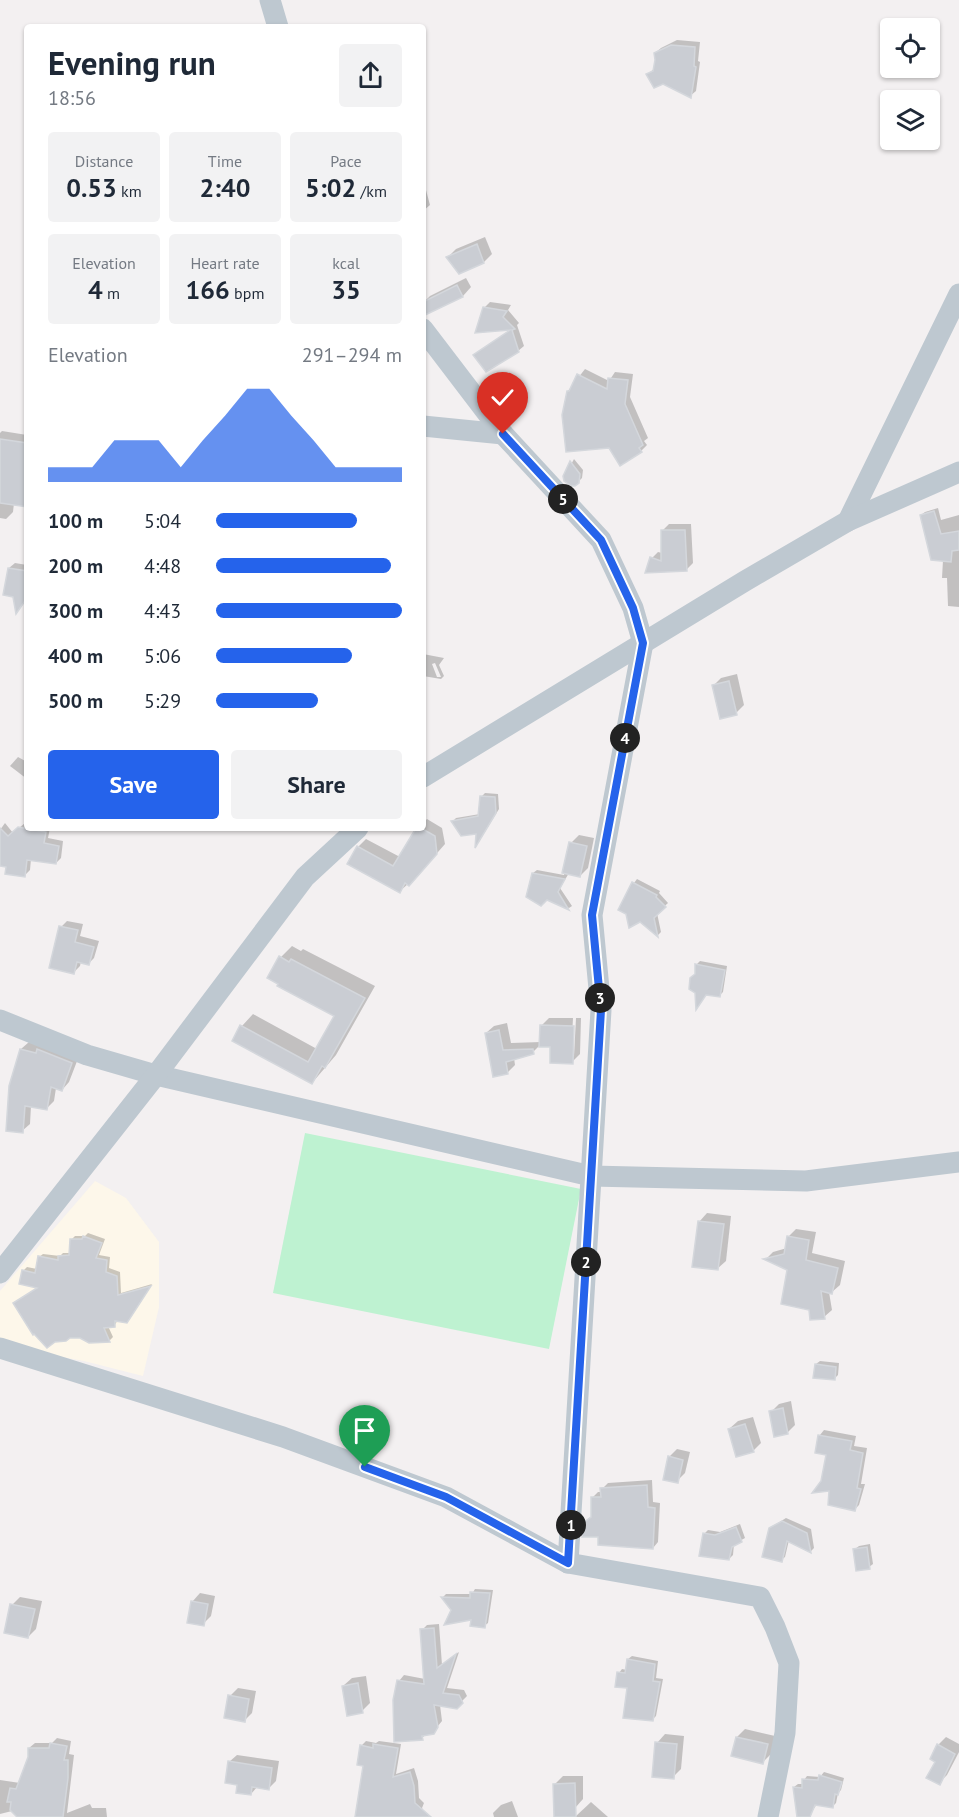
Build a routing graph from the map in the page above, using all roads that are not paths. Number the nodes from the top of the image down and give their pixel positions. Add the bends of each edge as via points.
1 (270, 0) edge
2 (277, 24) edge
3 (959, 294) edge
4 (426, 333) edge
5 (426, 426) edge
6 (503, 434) junction
7 (959, 472) edge
8 (848, 521) junction
9 (643, 643) junction
10 (426, 775) edge
11 (355, 831) edge
12 (0, 1020) edge
13 (156, 1075) junction
14 (959, 1162) edge
15 (591, 1176) junction
16 (0, 1273) edge
17 (0, 1348) edge
18 (568, 1563) junction
19 (768, 1817) edge

1 - 2 street
3 - 8 street
4 - 6 street
5 - 6 street
6 - 9 street via 601,540 633,608
7 - 8 street
8 - 9 street
9 - 10 street
9 - 15 street via 592,915 601,1010
11 - 13 street via 305,877
12 - 13 street via 87,1055
13 - 15 street
13 - 16 street
14 - 15 street via 806,1180
15 - 18 street
17 - 18 street via 283,1437 446,1497
18 - 19 street via 760,1597 789,1663 785,1733

